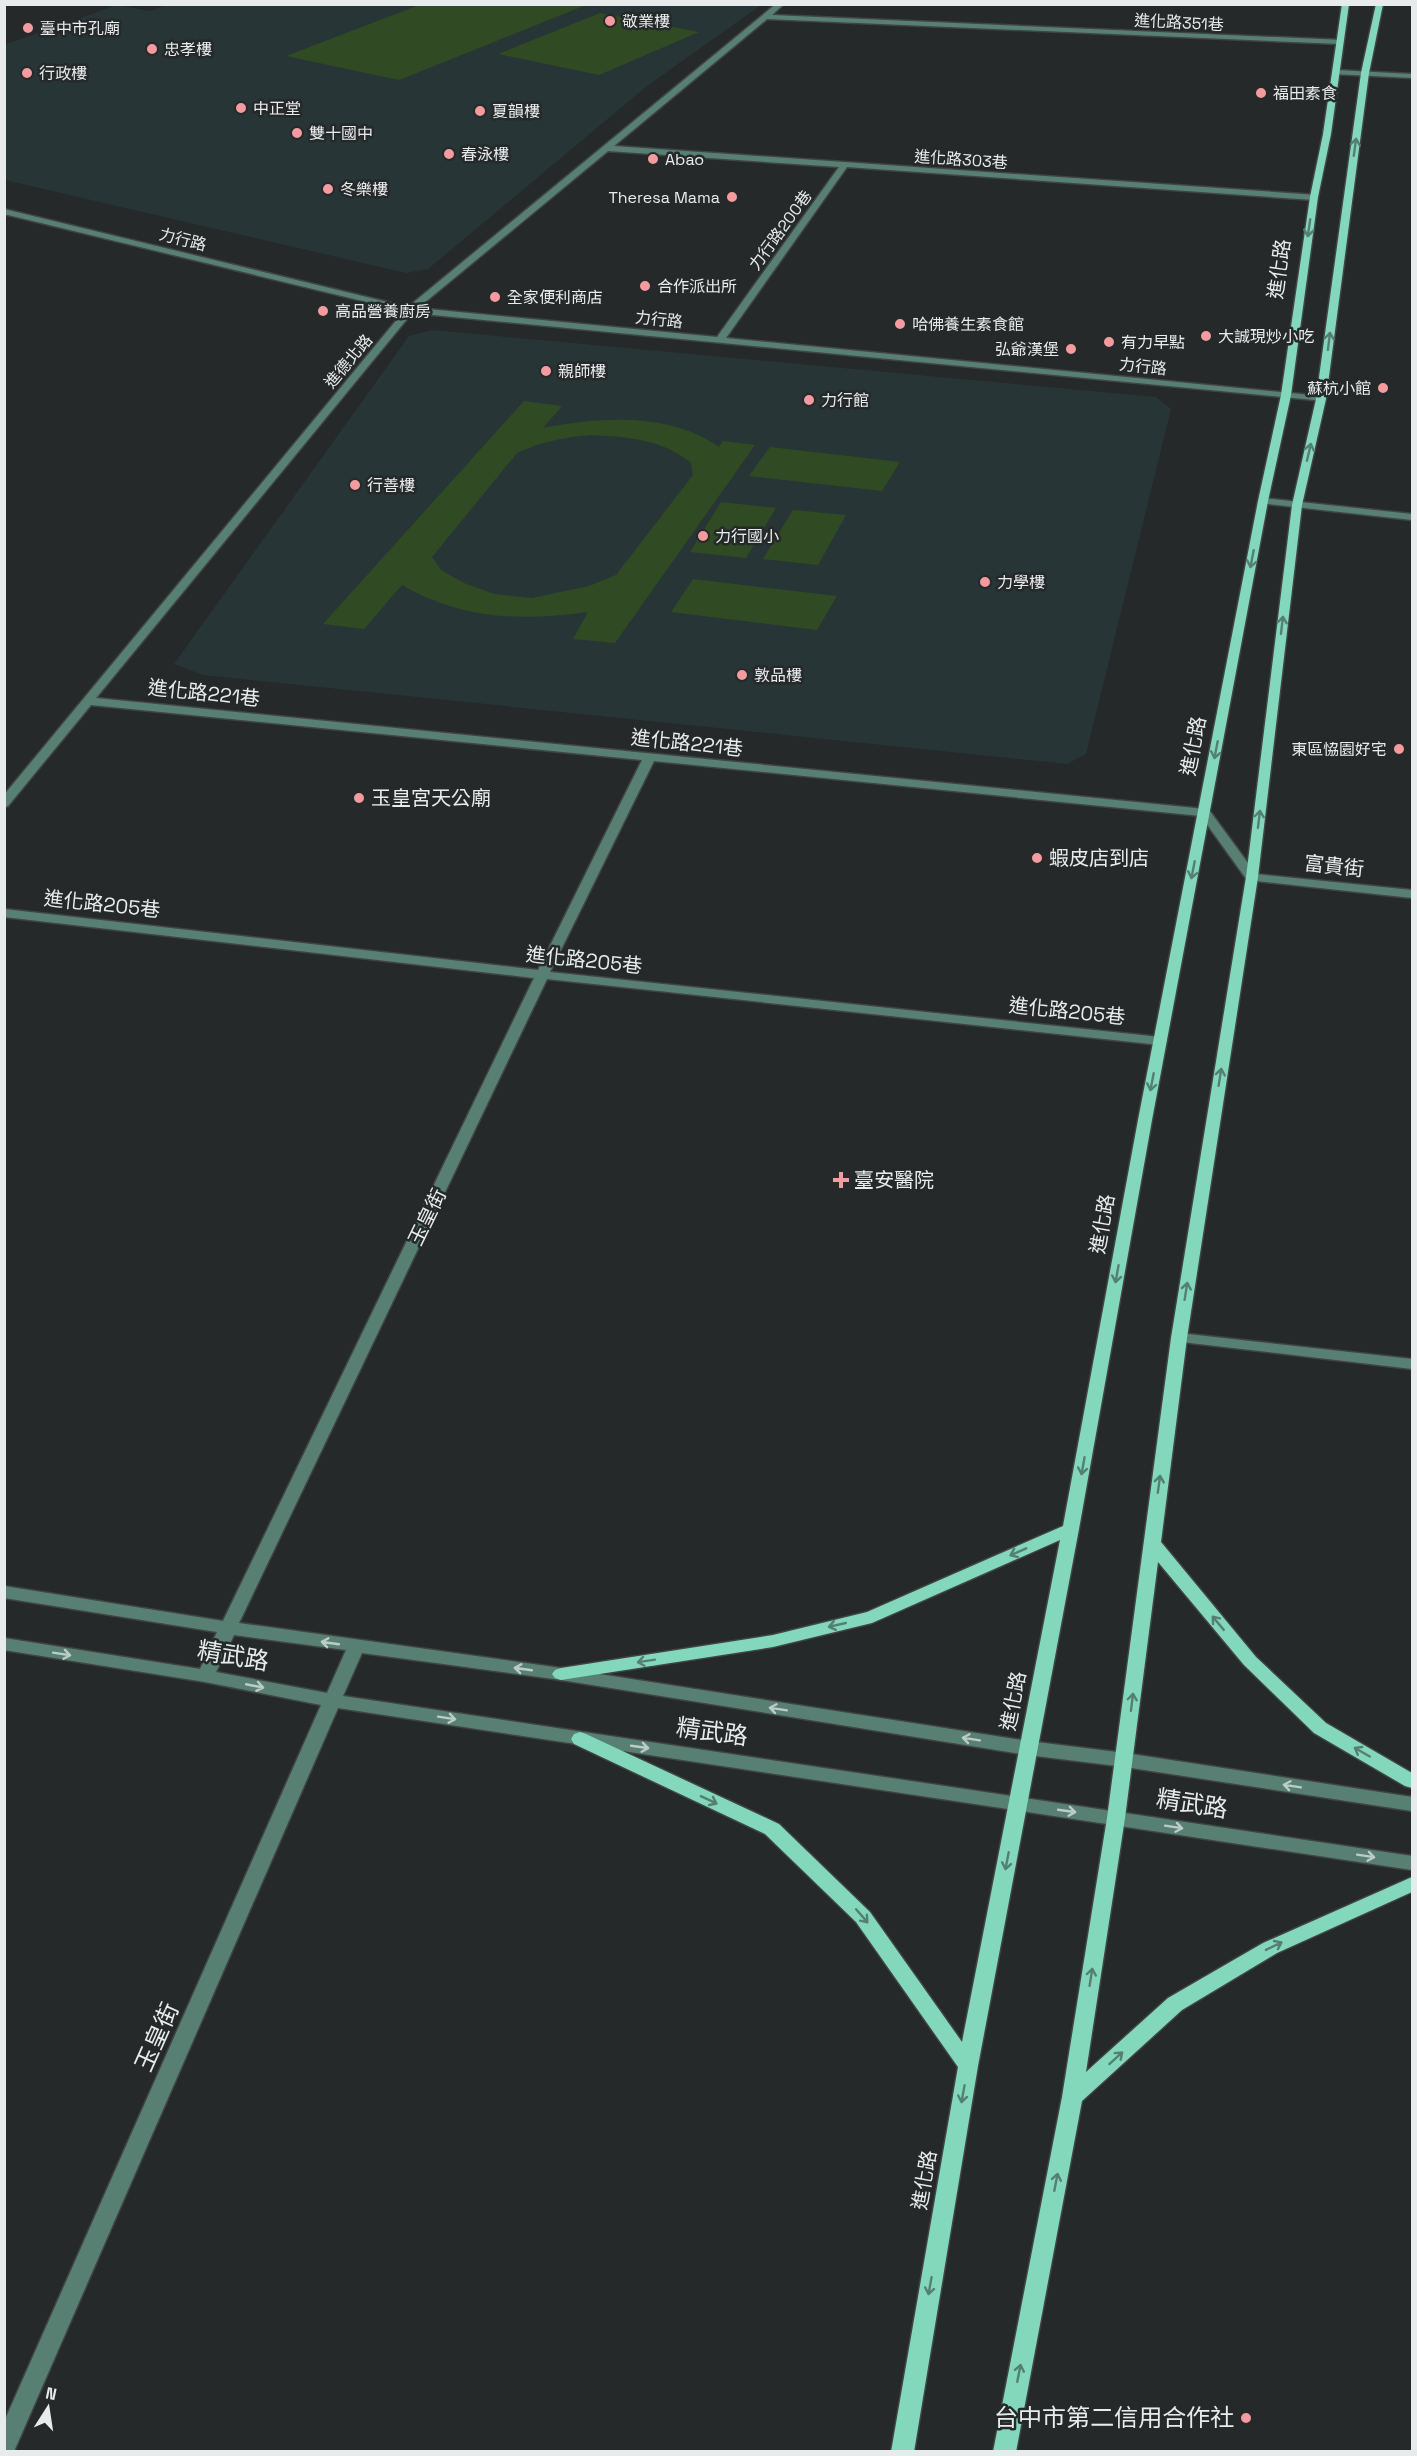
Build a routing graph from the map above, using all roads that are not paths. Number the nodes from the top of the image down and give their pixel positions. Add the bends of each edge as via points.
1 (781, 4) edge
2 (1347, 4) edge
3 (1380, 4) edge
4 (765, 16) junction
5 (1340, 42) junction
6 (1336, 72) junction
7 (1365, 73) junction
8 (1413, 76) edge
9 (607, 148) junction
10 (844, 166) junction
11 (1314, 197) junction
12 (4, 211) edge
13 (410, 310) junction
14 (720, 340) junction
15 (1286, 395) junction
16 (1321, 399) junction
17 (1263, 501) junction
18 (1297, 505) junction
19 (1413, 517) edge
20 (87, 701) junction
21 (649, 759) junction
22 (4, 803) edge
23 (1204, 813) junction
24 (1252, 877) junction
25 (1413, 894) edge
26 (4, 913) edge
27 (542, 975) junction
28 (1160, 1041) junction
29 (1179, 1338) junction
30 (1413, 1364) edge
31 (1071, 1529) junction
32 (1151, 1542) junction
33 (4, 1592) edge
34 (228, 1628) junction
35 (4, 1644) edge
36 (357, 1647) junction
37 (561, 1674) junction
38 (205, 1676) junction
39 (333, 1701) junction
40 (580, 1738) junction
41 (1028, 1748) junction
42 (1125, 1760) junction
43 (1413, 1781) edge
44 (1018, 1803) junction
45 (1413, 1804) edge
46 (1116, 1818) junction
47 (1413, 1863) edge
48 (1413, 1884) edge
49 (968, 2066) junction
50 (1072, 2097) junction
51 (4, 2449) edge
52 (902, 2451) edge
53 (1004, 2451) edge

1 - 4 street, 進德北路
2 - 5 main road, 進化路
3 - 7 main road
4 - 5 street, 進化路351巷
4 - 9 street, 進德北路
5 - 6 main road, 進化路
6 - 7 street
6 - 11 main road, 進化路
7 - 8 street
16 -> 7 main road
9 - 10 street, 進化路303巷
9 - 13 street, 進德北路
10 - 11 street, 進化路303巷
10 - 14 street, 力行路200巷
11 -> 15 main road, 進化路
12 - 13 street, 力行路
13 - 14 street, 力行路
13 - 20 street, 進德北路
14 - 15 street, 力行路
15 - 16 street, 力行路
15 - 17 main road, 進化路
18 -> 16 main road
17 - 18 street
17 -> 23 main road, 進化路
18 - 19 street
24 -> 18 main road
20 - 21 street, 進化路221巷
20 - 22 street, 進德北路
21 - 23 street, 進化路221巷
21 - 27 street, 玉皇街
23 - 24 street
23 -> 28 main road, 進化路
24 - 25 street, 富貴街
29 -> 24 main road
26 - 27 street, 進化路205巷
27 - 28 street, 進化路205巷
27 - 34 street, 玉皇街
28 -> 31 main road, 進化路
29 - 30 street
32 -> 29 main road
31 -> 37 main road via 872,1617 773,1641
31 - 41 main road, 進化路
42 -> 32 main road
43 -> 32 main road via 1320,1728 1250,1662
33 - 34 street, 精武路
36 -> 34 street, 精武路
34 - 38 street, 玉皇街
35 -> 38 street, 精武路
37 -> 36 street, 精武路
36 - 39 street, 玉皇街
41 -> 37 street, 精武路
38 -> 39 street, 精武路
39 -> 40 street, 精武路
39 - 51 street, 玉皇街
40 -> 44 street, 精武路
40 -> 49 main road via 772,1829 864,1917
41 - 42 street, 精武路
41 - 44 main road, 進化路
45 -> 42 street, 精武路
42 - 46 main road
44 -> 46 street, 精武路
44 -> 49 main road, 進化路
46 -> 47 street, 精武路
50 -> 46 main road
50 -> 48 main road via 1175,2004 1270,1948
49 -> 52 main road, 進化路
53 -> 50 main road

